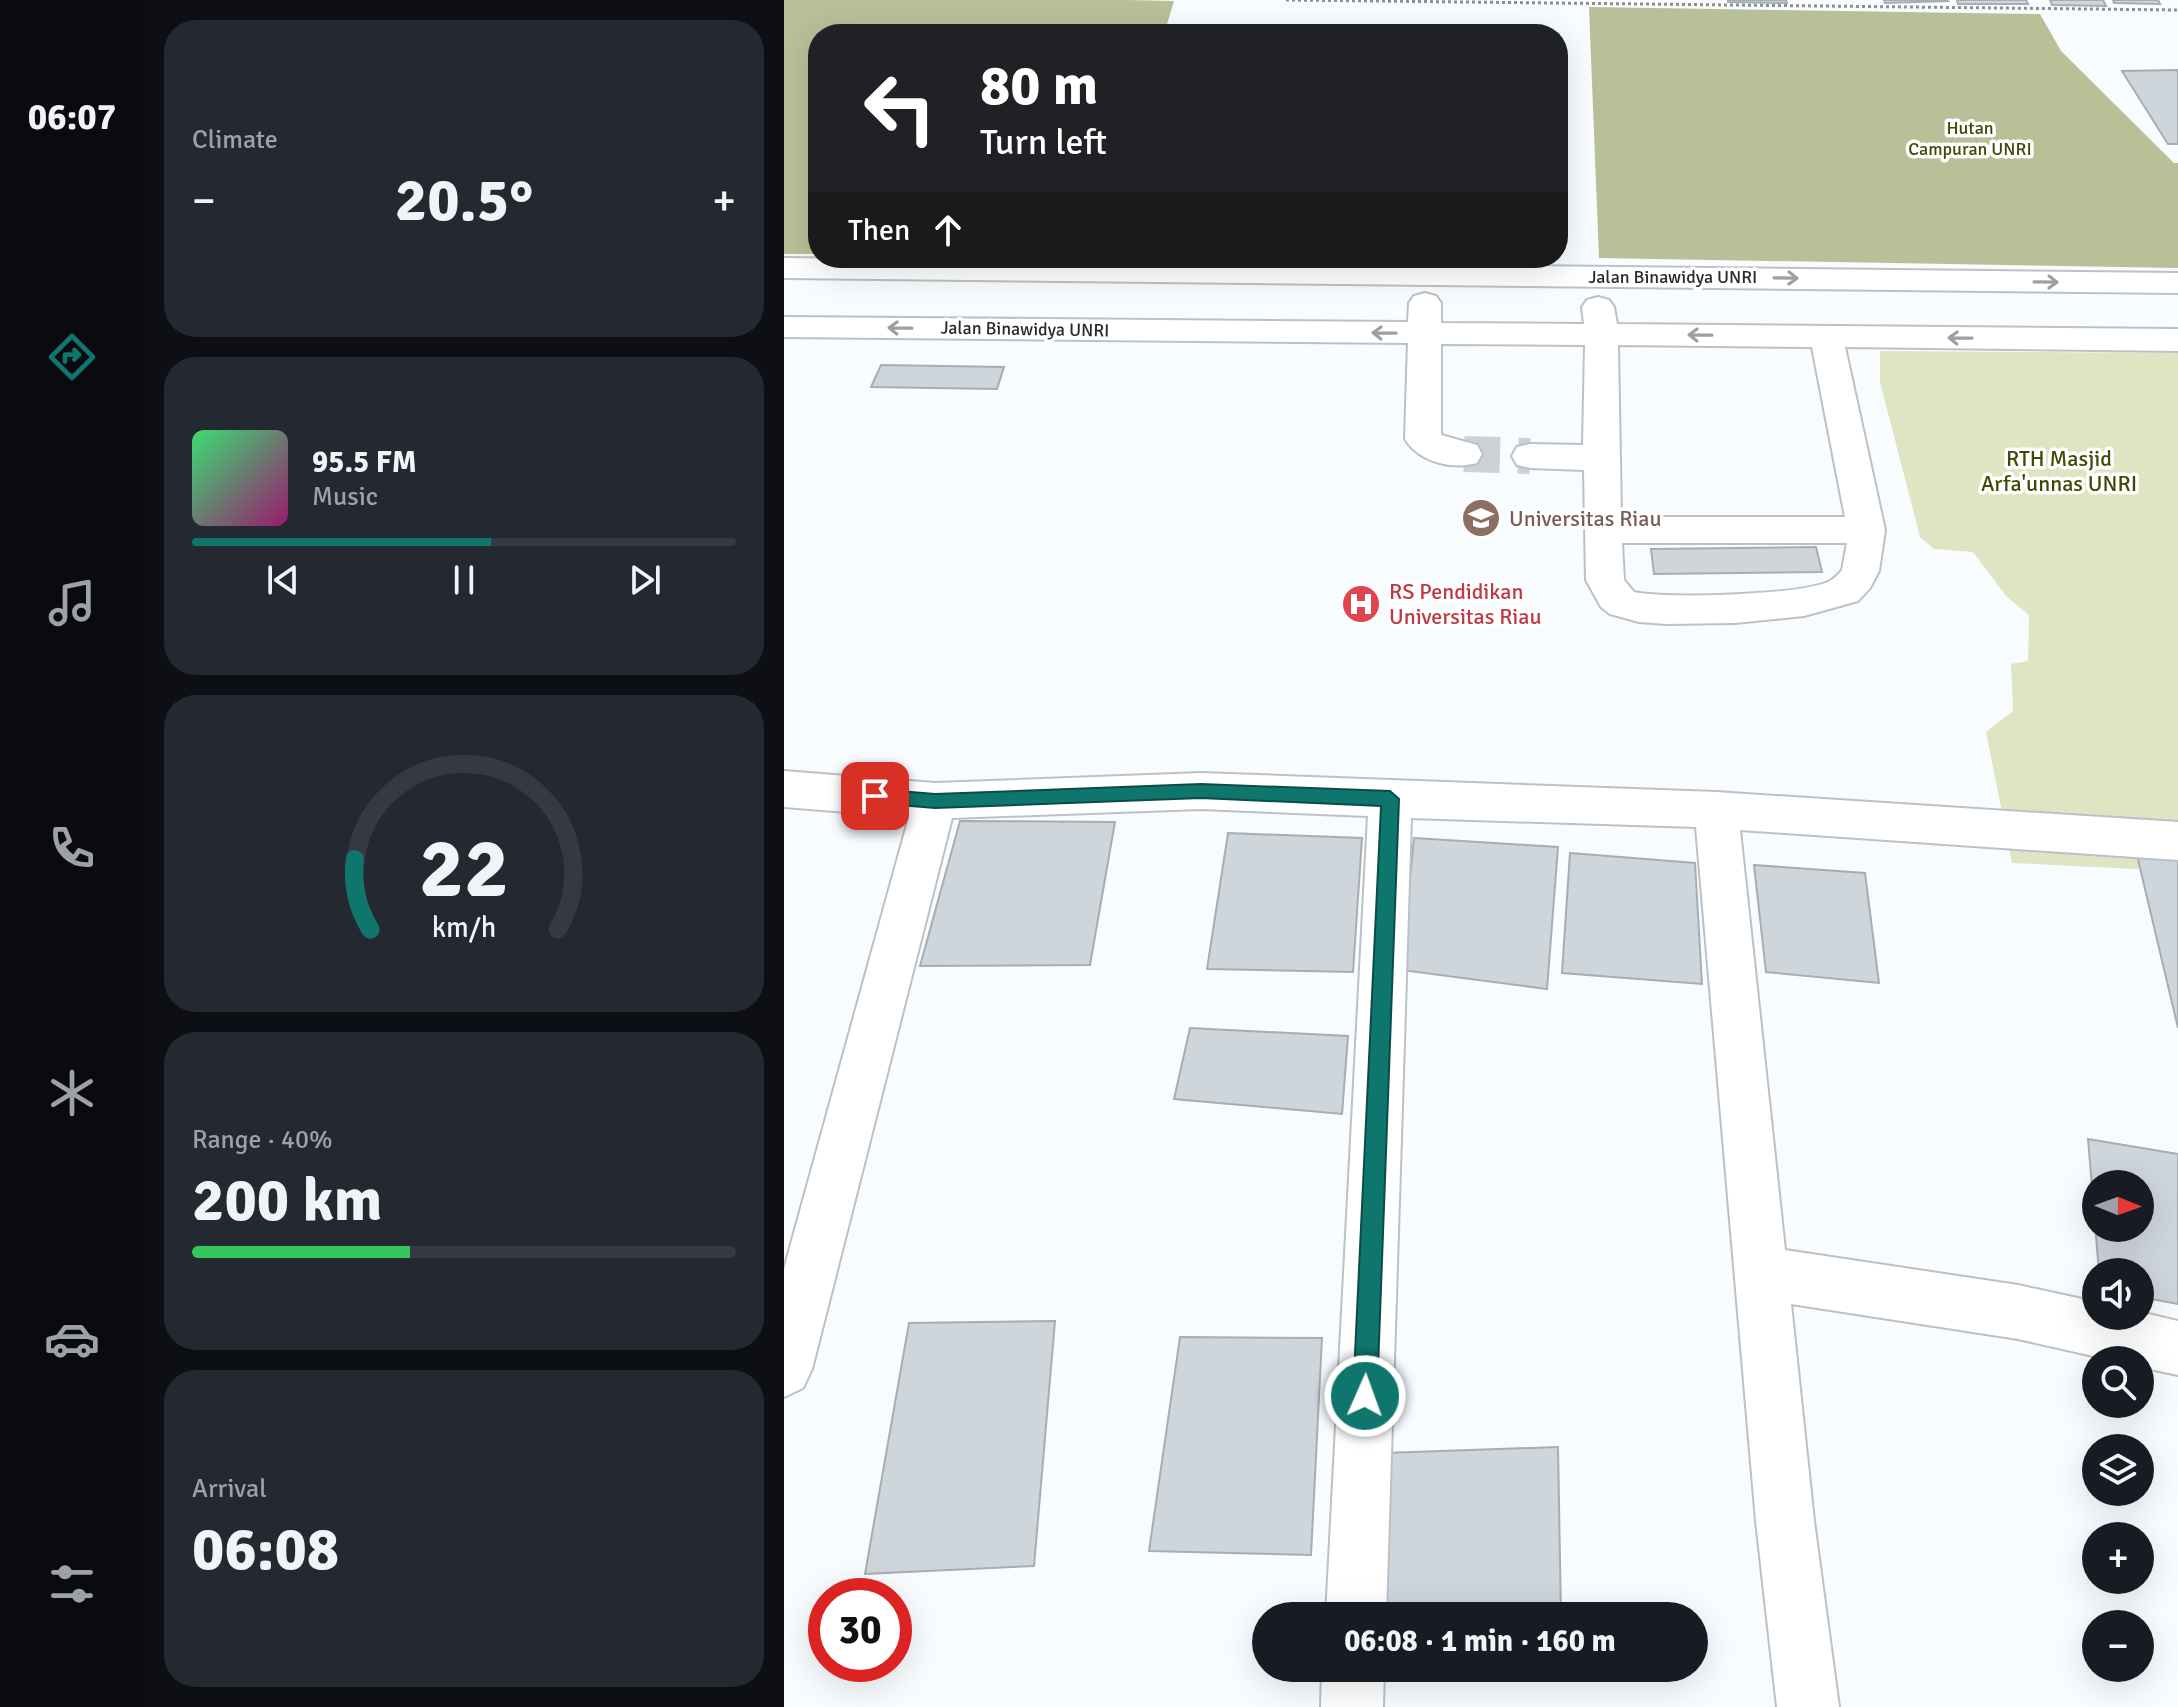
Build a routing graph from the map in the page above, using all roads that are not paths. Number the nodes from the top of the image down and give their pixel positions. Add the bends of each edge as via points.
1 (784, 268) edge
2 (1426, 274) junction
3 (1594, 277) junction
4 (2178, 283) edge
5 (784, 327) edge
6 (1425, 333) junction
7 (1602, 334) junction
8 (1826, 337) junction
9 (2178, 340) edge
10 (1464, 454) tunnel mouth
11 (1530, 456) tunnel mouth
12 (1601, 458) junction
13 (1606, 530) junction
14 (1866, 530) junction
15 (784, 789) edge
16 (1390, 799) junction
17 (935, 801) junction
18 (1716, 810) junction
19 (2178, 841) edge
20 (1761, 1273) junction
21 (2178, 1348) edge
22 (784, 1369) edge
23 (1357, 1602) edge
24 (1353, 1682) edge
25 (1352, 1707) edge
26 (1808, 1707) edge

1 - 2 street, Jalan Binawidya UNRI
2 - 3 street, Jalan Binawidya UNRI
2 - 6 street
3 -> 4 street, Jalan Binawidya UNRI
3 - 7 street
6 -> 5 street, Jalan Binawidya UNRI
6 - 7 street, Jalan Binawidya UNRI
6 - 10 street via 1423,439 1435,449
8 -> 7 street, Jalan Binawidya UNRI
7 - 12 street
9 -> 8 street, Jalan Binawidya UNRI
8 - 14 street
11 - 12 street
12 - 13 street
13 - 14 street
13 - 14 street via 1605,580 1614,595 1625,604 1658,610 1827,599 1844,591 1860,571
15 - 17 street
16 - 17 street via 1201,791
16 - 18 street
16 - 23 street
17 - 22 street
18 - 19 street
18 - 20 street
20 - 21 street via 2018,1312
20 - 26 street
24 - 25 street

